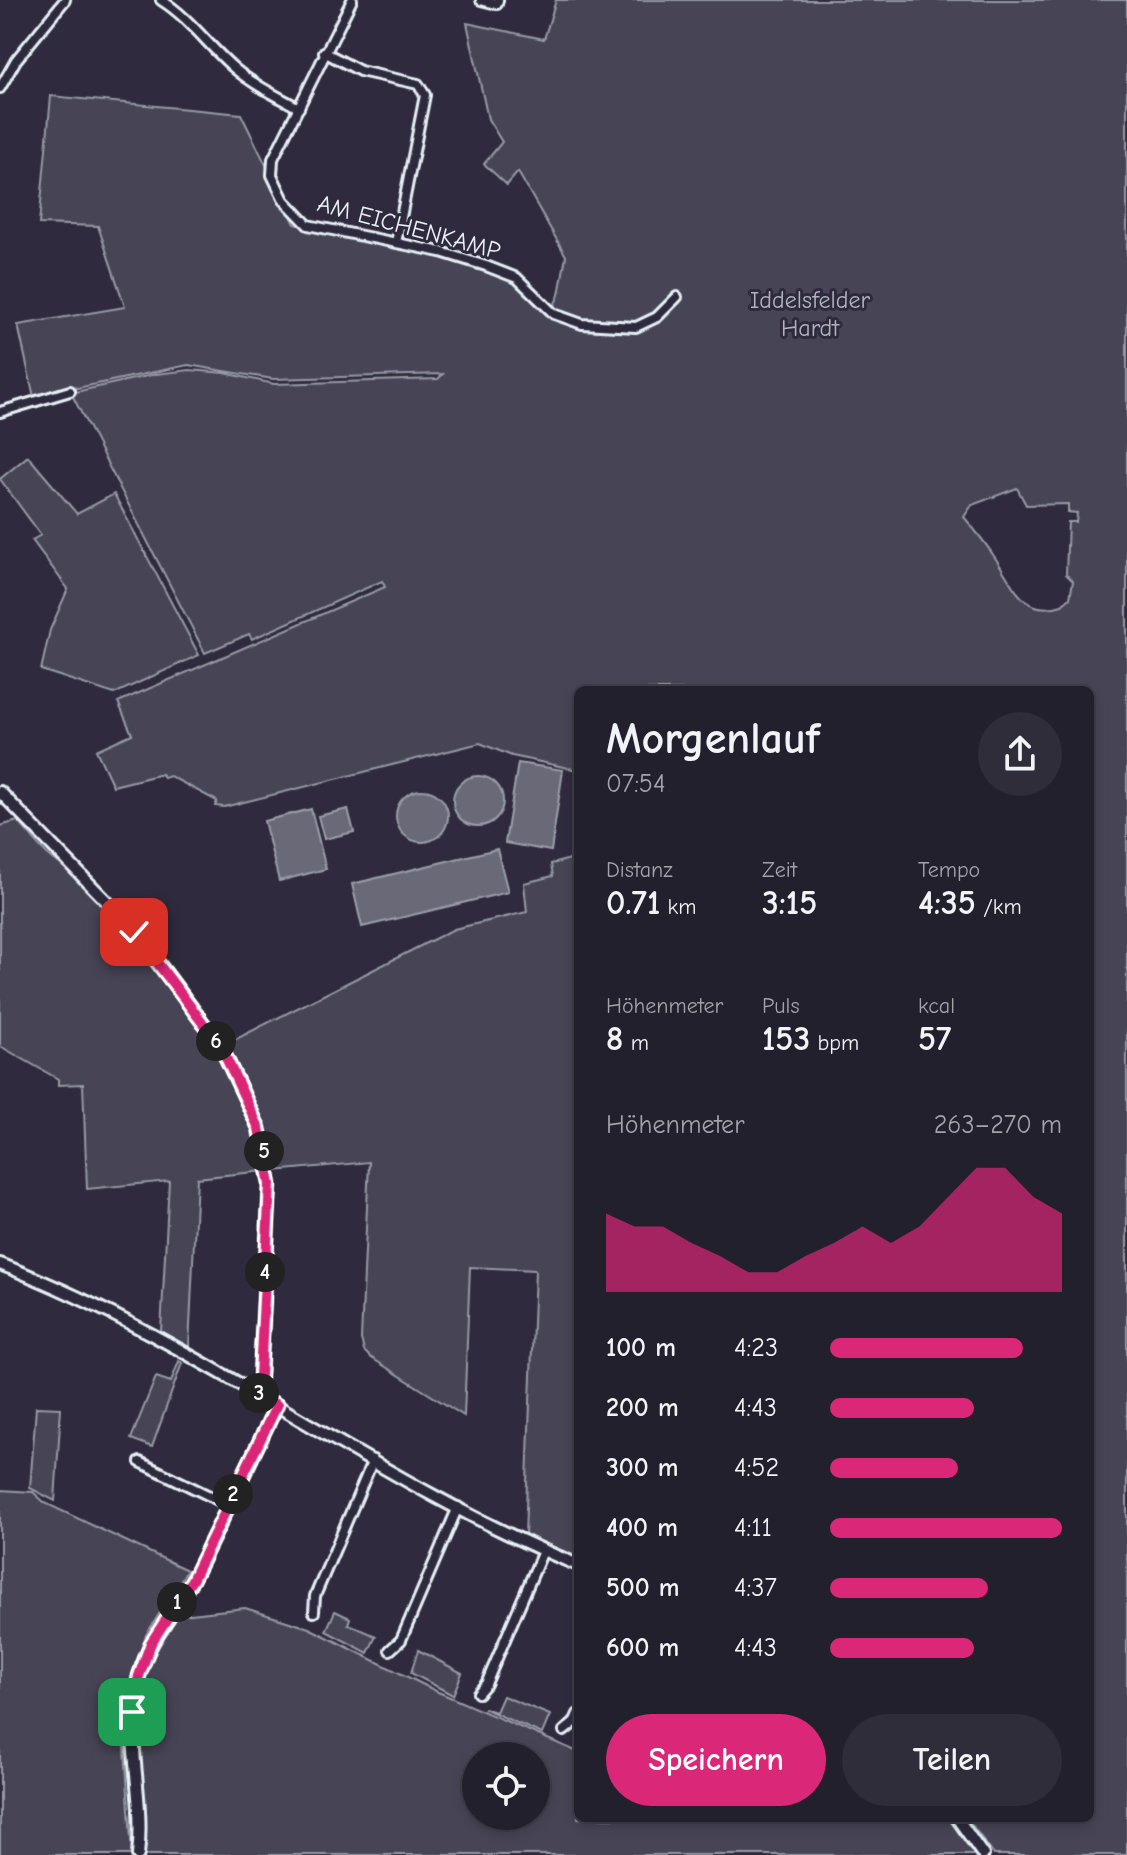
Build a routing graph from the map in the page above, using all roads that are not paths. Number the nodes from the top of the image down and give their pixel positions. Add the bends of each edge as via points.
1 (65, 0) edge
2 (161, 0) edge
3 (352, 0) edge
4 (481, 0) edge
5 (498, 0) edge
6 (324, 52) junction
7 (0, 88) edge
8 (299, 108) junction
9 (396, 243) junction
10 (677, 297) dead end
11 (70, 391) dead end
12 (0, 412) edge
13 (0, 792) edge
14 (0, 1264) edge
15 (259, 1395) junction
16 (277, 1405) junction
17 (373, 1460) junction
18 (140, 1462) dead end
19 (228, 1505) junction
20 (458, 1507) junction
21 (543, 1551) junction
22 (574, 1563) edge
23 (314, 1612) dead end
24 (390, 1650) dead end
25 (478, 1693) dead end
26 (574, 1723) edge
27 (564, 1731) dead end
28 (960, 1822) edge
29 (138, 1855) edge
30 (983, 1855) edge

1 - 7 street
2 - 8 street via 234,68
3 - 6 street, AM EICHENKAMP
4 - 5 street
6 - 8 street, AM EICHENKAMP
6 - 9 street via 360,71 423,89 426,100
8 - 9 street, AM EICHENKAMP via 273,159 272,175 284,200 308,225
9 - 10 street, AM EICHENKAMP via 517,278 554,314 582,324 636,327 657,317
11 - 12 street
13 - 15 street via 124,919 221,1047 259,1128 270,1184
14 - 15 street via 103,1308
15 - 16 street
16 - 17 street
16 - 19 street
17 - 20 street
17 - 23 street via 315,1596
18 - 19 street
19 - 29 street via 192,1580 151,1643 139,1676 131,1733
20 - 21 street
20 - 24 street via 401,1640
21 - 22 street
21 - 25 street
26 - 27 street
28 - 30 street

